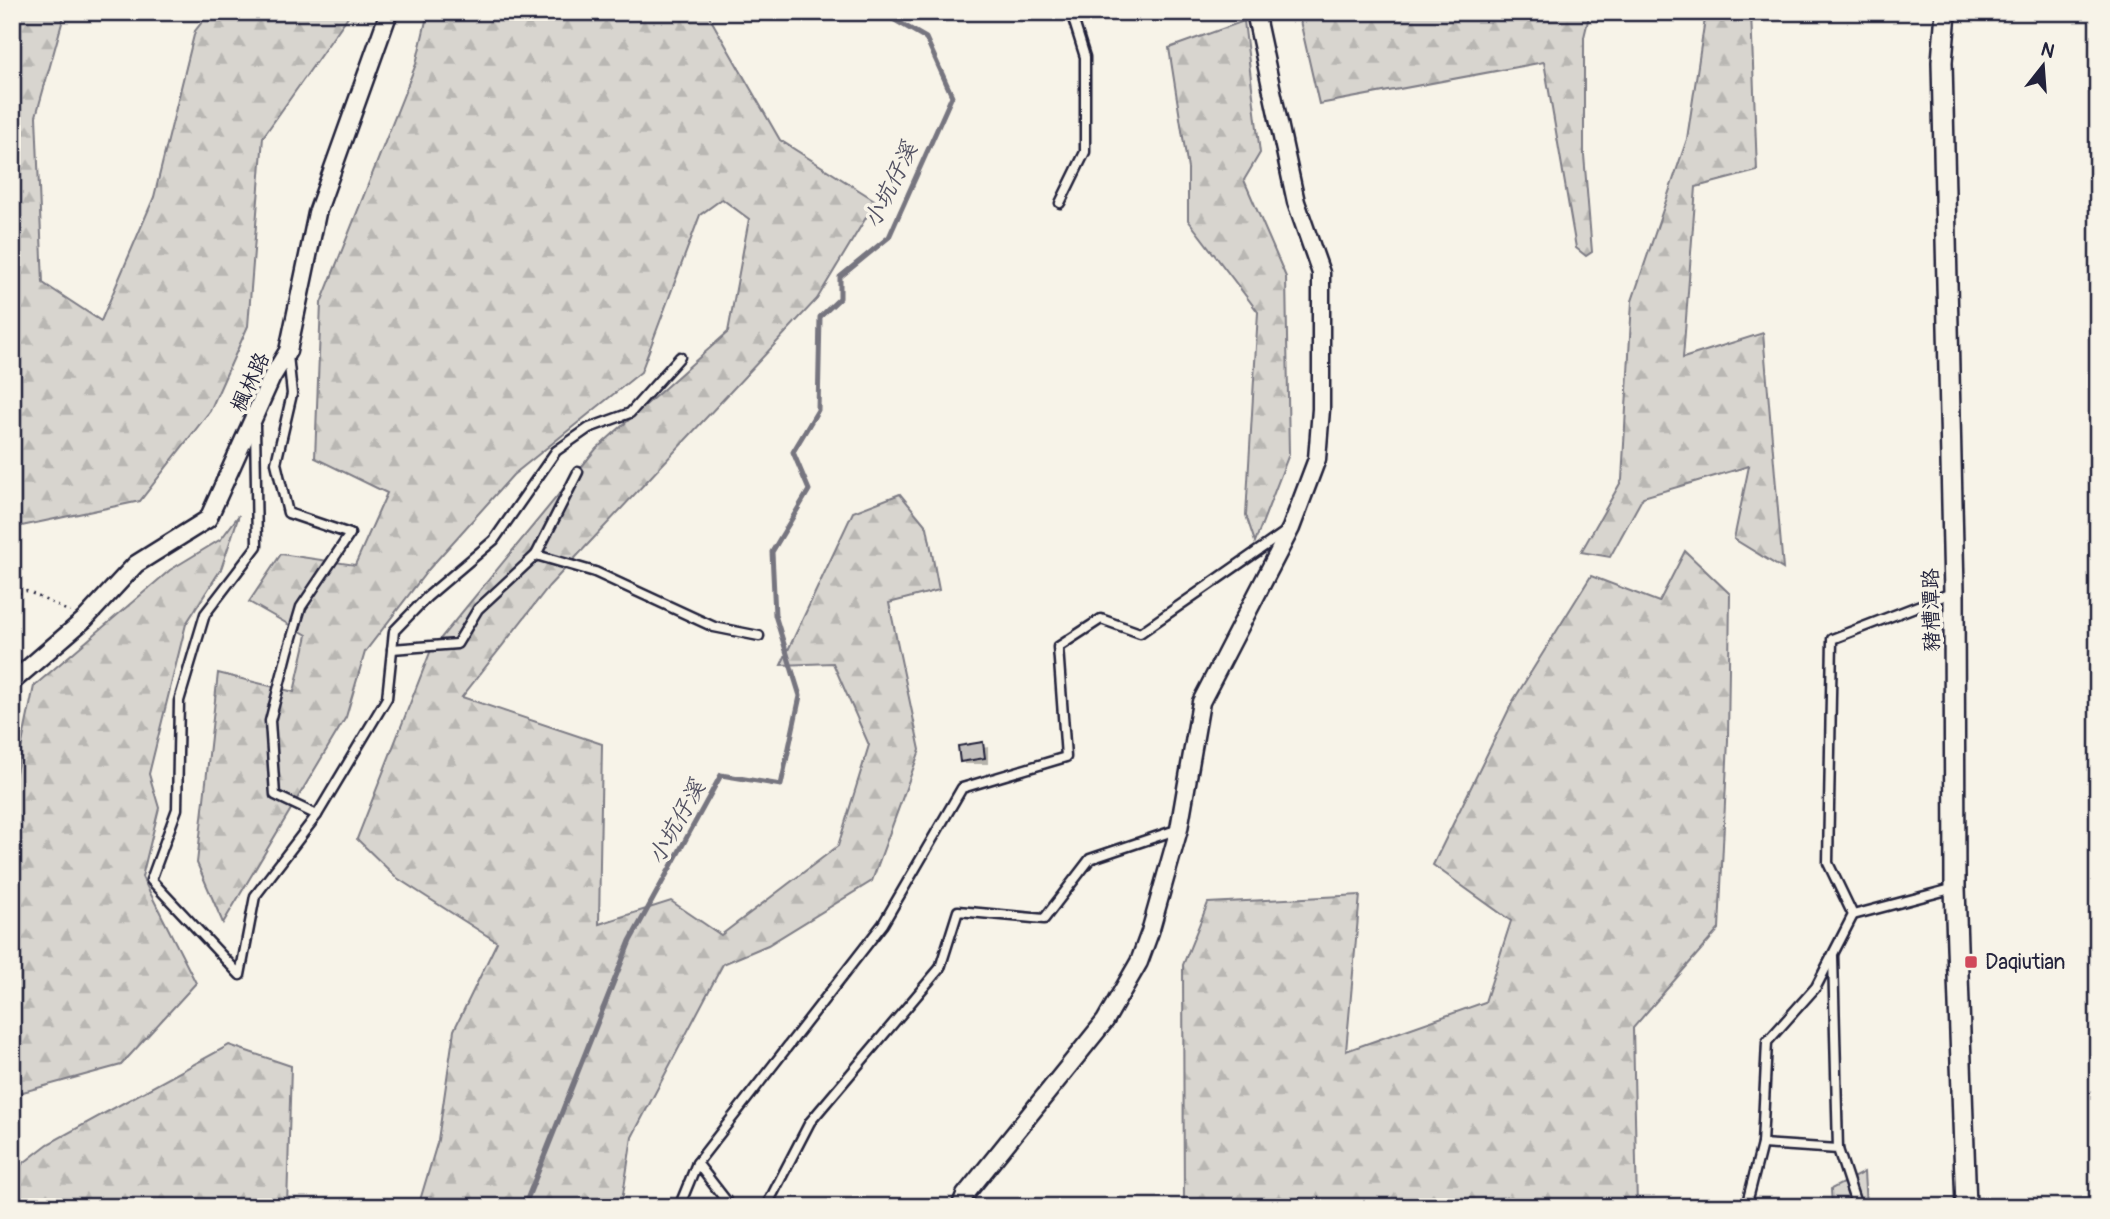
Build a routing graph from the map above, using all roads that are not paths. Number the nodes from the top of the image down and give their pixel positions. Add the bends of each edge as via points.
1 (389, 12) edge
2 (1071, 12) edge
3 (1255, 12) edge
4 (1946, 12) edge
5 (1060, 203) dead end
6 (288, 351) junction
7 (680, 357) dead end
8 (255, 421) junction
9 (578, 472) dead end
10 (1291, 528) junction
11 (536, 555) junction
12 (1954, 592) junction
13 (760, 636) dead end
14 (392, 649) junction
15 (12, 682) edge
16 (317, 815) junction
17 (1179, 829) junction
18 (1955, 888) junction
19 (1853, 915) junction
20 (1833, 954) junction
21 (1762, 1144) junction
22 (1838, 1149) junction
23 (697, 1163) junction
24 (679, 1207) edge
25 (731, 1207) edge
26 (766, 1207) edge
27 (960, 1207) edge
28 (1745, 1207) edge
29 (1857, 1207) edge
30 (1966, 1207) edge

1 - 6 street, 楓林路 via 317,213
2 - 5 lane via 1085,57 1085,152
3 - 10 street via 1296,202 1321,273 1317,459
4 - 12 street, 豬槽潭路 via 1942,76
6 - 8 street, 楓林路
6 - 16 lane via 292,394 276,463 288,513 349,534 302,607 270,721 275,795
7 - 14 lane via 630,414 589,428 556,451 494,540 394,631
8 - 15 street, 楓林路 via 208,519 136,564 85,619
8 - 16 lane via 257,546 205,614 179,701 177,809 151,880 240,975 255,896
9 - 11 lane
10 - 17 street via 1201,702
10 - 23 lane via 1140,633 1101,619 1058,647 1066,757 962,788 883,924
11 - 13 lane via 595,572 714,627
11 - 14 lane via 478,609 457,644
12 - 18 street, 豬槽潭路
12 - 19 lane via 1832,639 1828,863
14 - 16 lane via 387,698
17 - 26 lane via 1090,859 1044,919 958,911 940,968 810,1122
17 - 27 street via 1147,942 1105,1021
18 - 19 lane
18 - 30 street, 豬槽潭路
19 - 20 lane
20 - 21 lane via 1816,987 1768,1042
20 - 22 lane
21 - 22 lane
21 - 28 lane
22 - 29 lane
23 - 24 lane
23 - 25 lane

